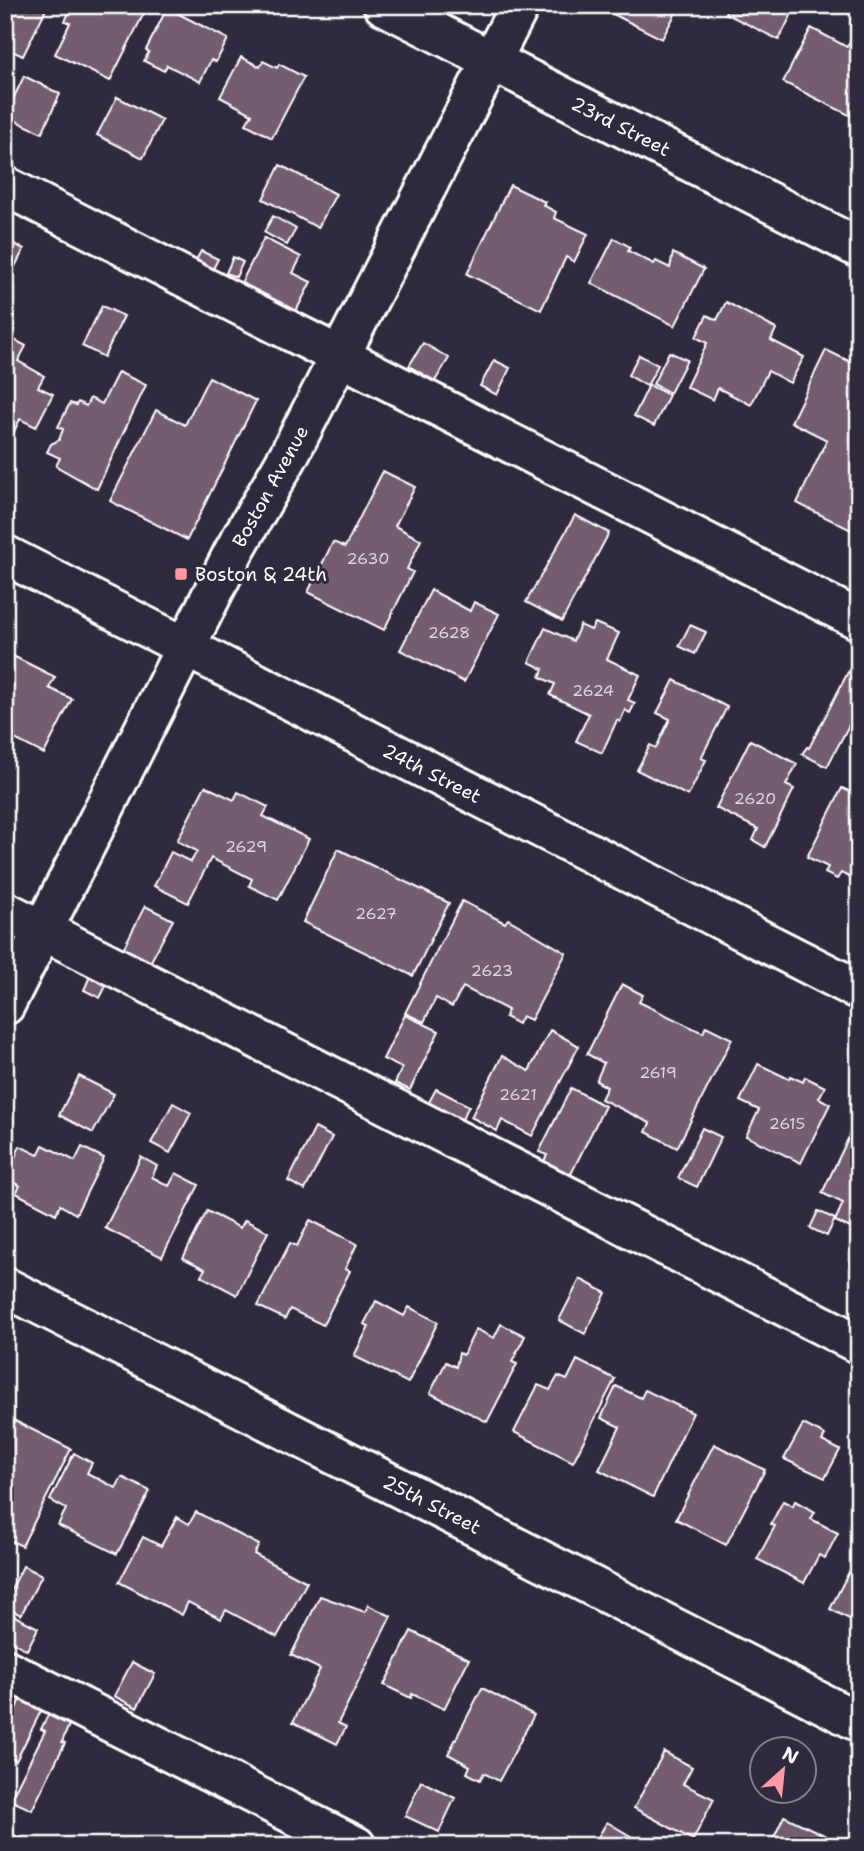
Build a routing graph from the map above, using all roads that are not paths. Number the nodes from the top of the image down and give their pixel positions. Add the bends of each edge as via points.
1 (383, 5) edge
2 (520, 5) edge
3 (492, 61) junction
4 (5, 186) edge
5 (859, 248) edge
6 (338, 358) junction
7 (5, 555) edge
8 (859, 620) edge
9 (187, 648) junction
10 (5, 911) edge
11 (44, 931) junction
12 (859, 990) edge
13 (5, 1005) edge
14 (5, 1287) edge
15 (859, 1344) edge
16 (5, 1669) edge
17 (859, 1722) edge
18 (356, 1846) edge

1 - 3 street, 23rd Street
2 - 3 street, Boston Avenue
3 - 5 street, 23rd Street
3 - 6 street, Boston Avenue
4 - 6 street
6 - 8 street
6 - 9 street, Boston Avenue
7 - 9 street, 24th Street
9 - 11 street, Boston Avenue
9 - 12 street, 24th Street
10 - 11 street
11 - 13 street, Boston Avenue
11 - 15 street
14 - 17 street, 25th Street
16 - 18 street

